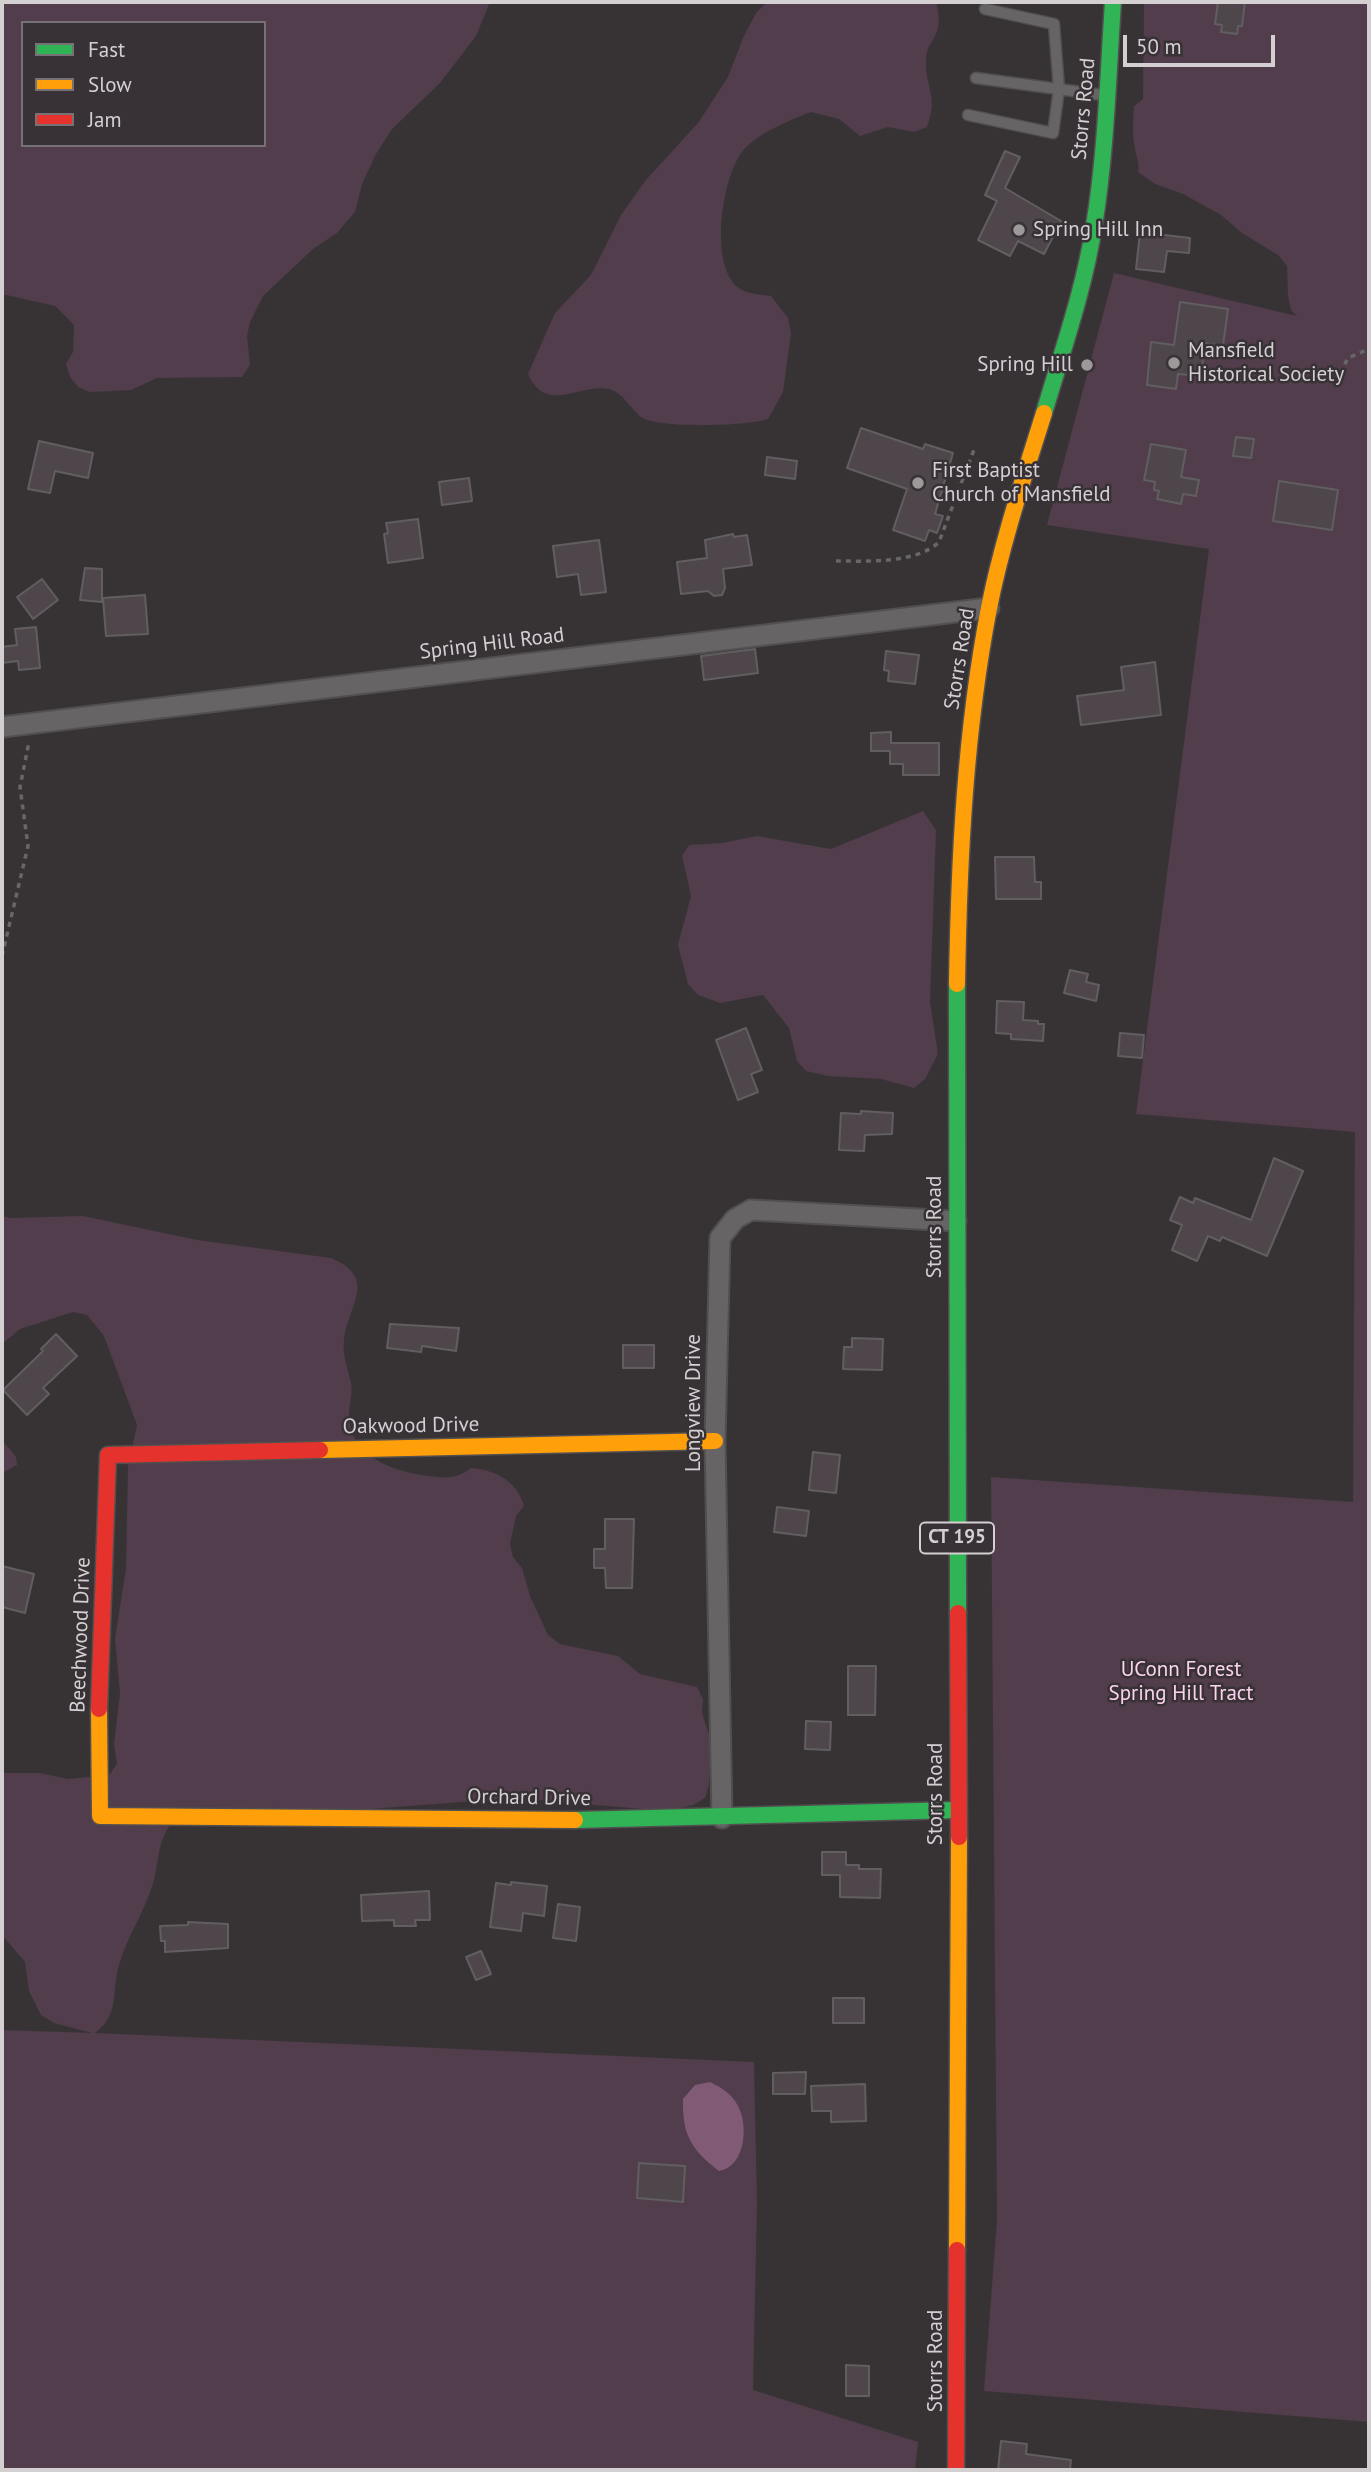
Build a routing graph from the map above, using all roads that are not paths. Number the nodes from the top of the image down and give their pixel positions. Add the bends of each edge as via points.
1 (1113, 2) edge
2 (985, 9) dead end
3 (975, 78) dead end
4 (1059, 89) junction
5 (1107, 96) junction
6 (968, 115) dead end
7 (989, 608) junction
8 (2, 727) edge
9 (956, 1221) junction
10 (715, 1441) junction
11 (108, 1455) joint
12 (957, 1810) junction
13 (100, 1816) joint
14 (722, 1818) junction
15 (956, 2470) edge

1 - 5 main road, Storrs Road / CT 195
2 - 4 lane via 1054,24
3 - 4 lane
4 - 5 lane
4 - 6 lane via 1053,133
5 - 7 main road, Storrs Road / CT 195 via 1094,227 1073,317 1009,525
7 - 8 street, Spring Hill Road
7 - 9 main road, Storrs Road / CT 195 via 969,737 959,852
9 - 10 street, Longview Drive via 751,1210 735,1219 720,1238
9 - 12 main road, Storrs Road / CT 195
10 - 11 main road, Oakwood Drive
10 - 14 street, Longview Drive
11 - 13 main road, Beechwood Drive
12 - 14 main road, Orchard Drive
12 - 15 main road, Storrs Road / CT 195
13 - 14 main road, Orchard Drive

